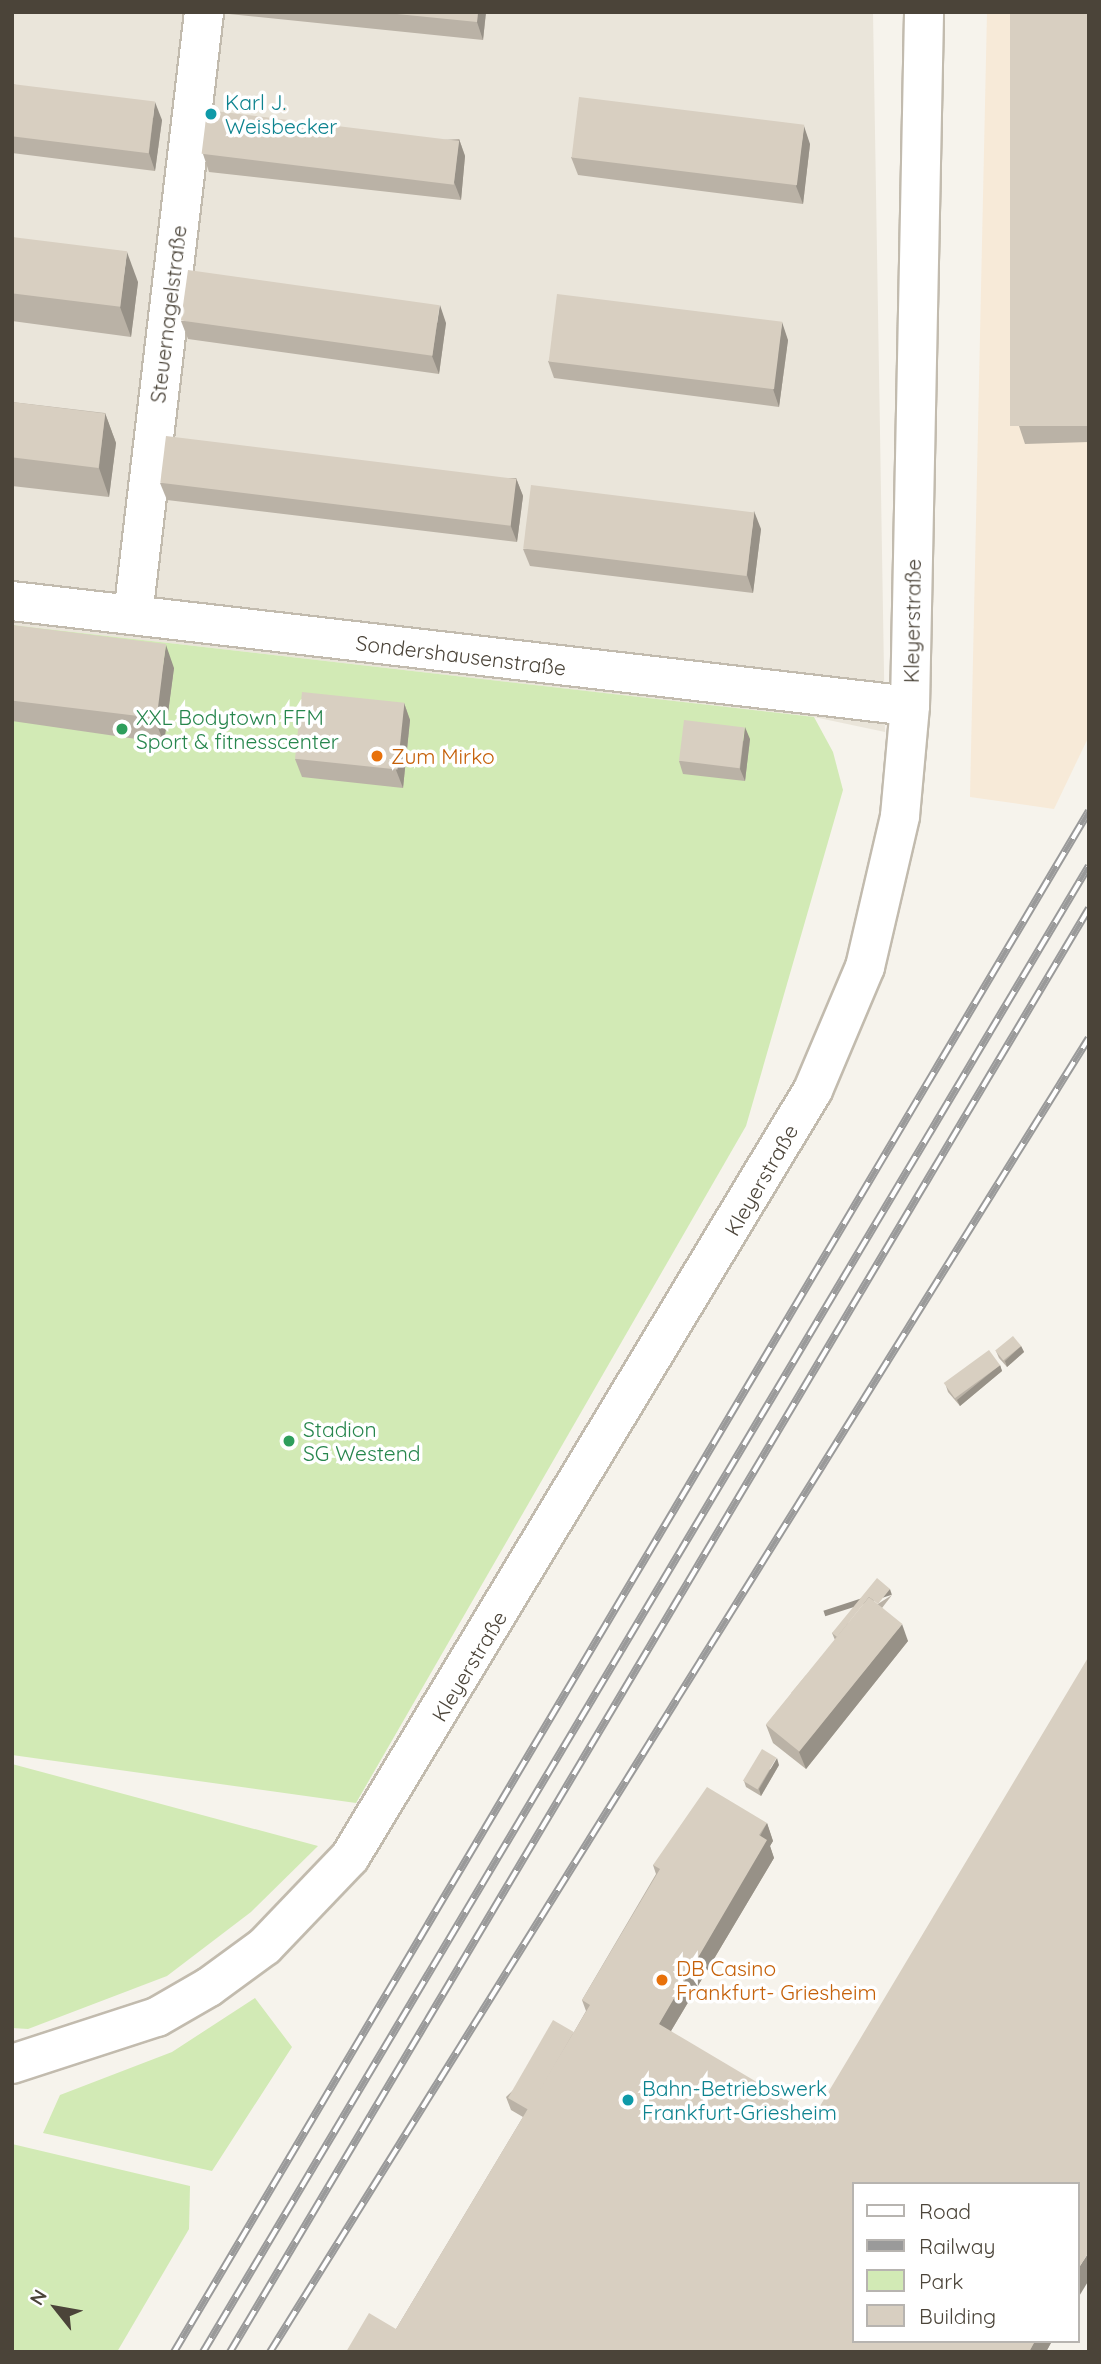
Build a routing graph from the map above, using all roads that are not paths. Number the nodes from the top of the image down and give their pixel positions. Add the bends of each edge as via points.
1 (204, 12) edge
2 (924, 12) edge
3 (12, 601) edge
4 (133, 615) junction
5 (911, 706) junction
6 (12, 2064) edge

1 - 4 street, Steuernagelstraße
2 - 5 street, Kleyerstraße
3 - 4 street, Sondershausenstraße
4 - 5 street, Sondershausenstraße
5 - 6 street, Kleyerstraße via 900,816 865,967 813,1090 388,1802 309,1905 209,1987 158,2017

